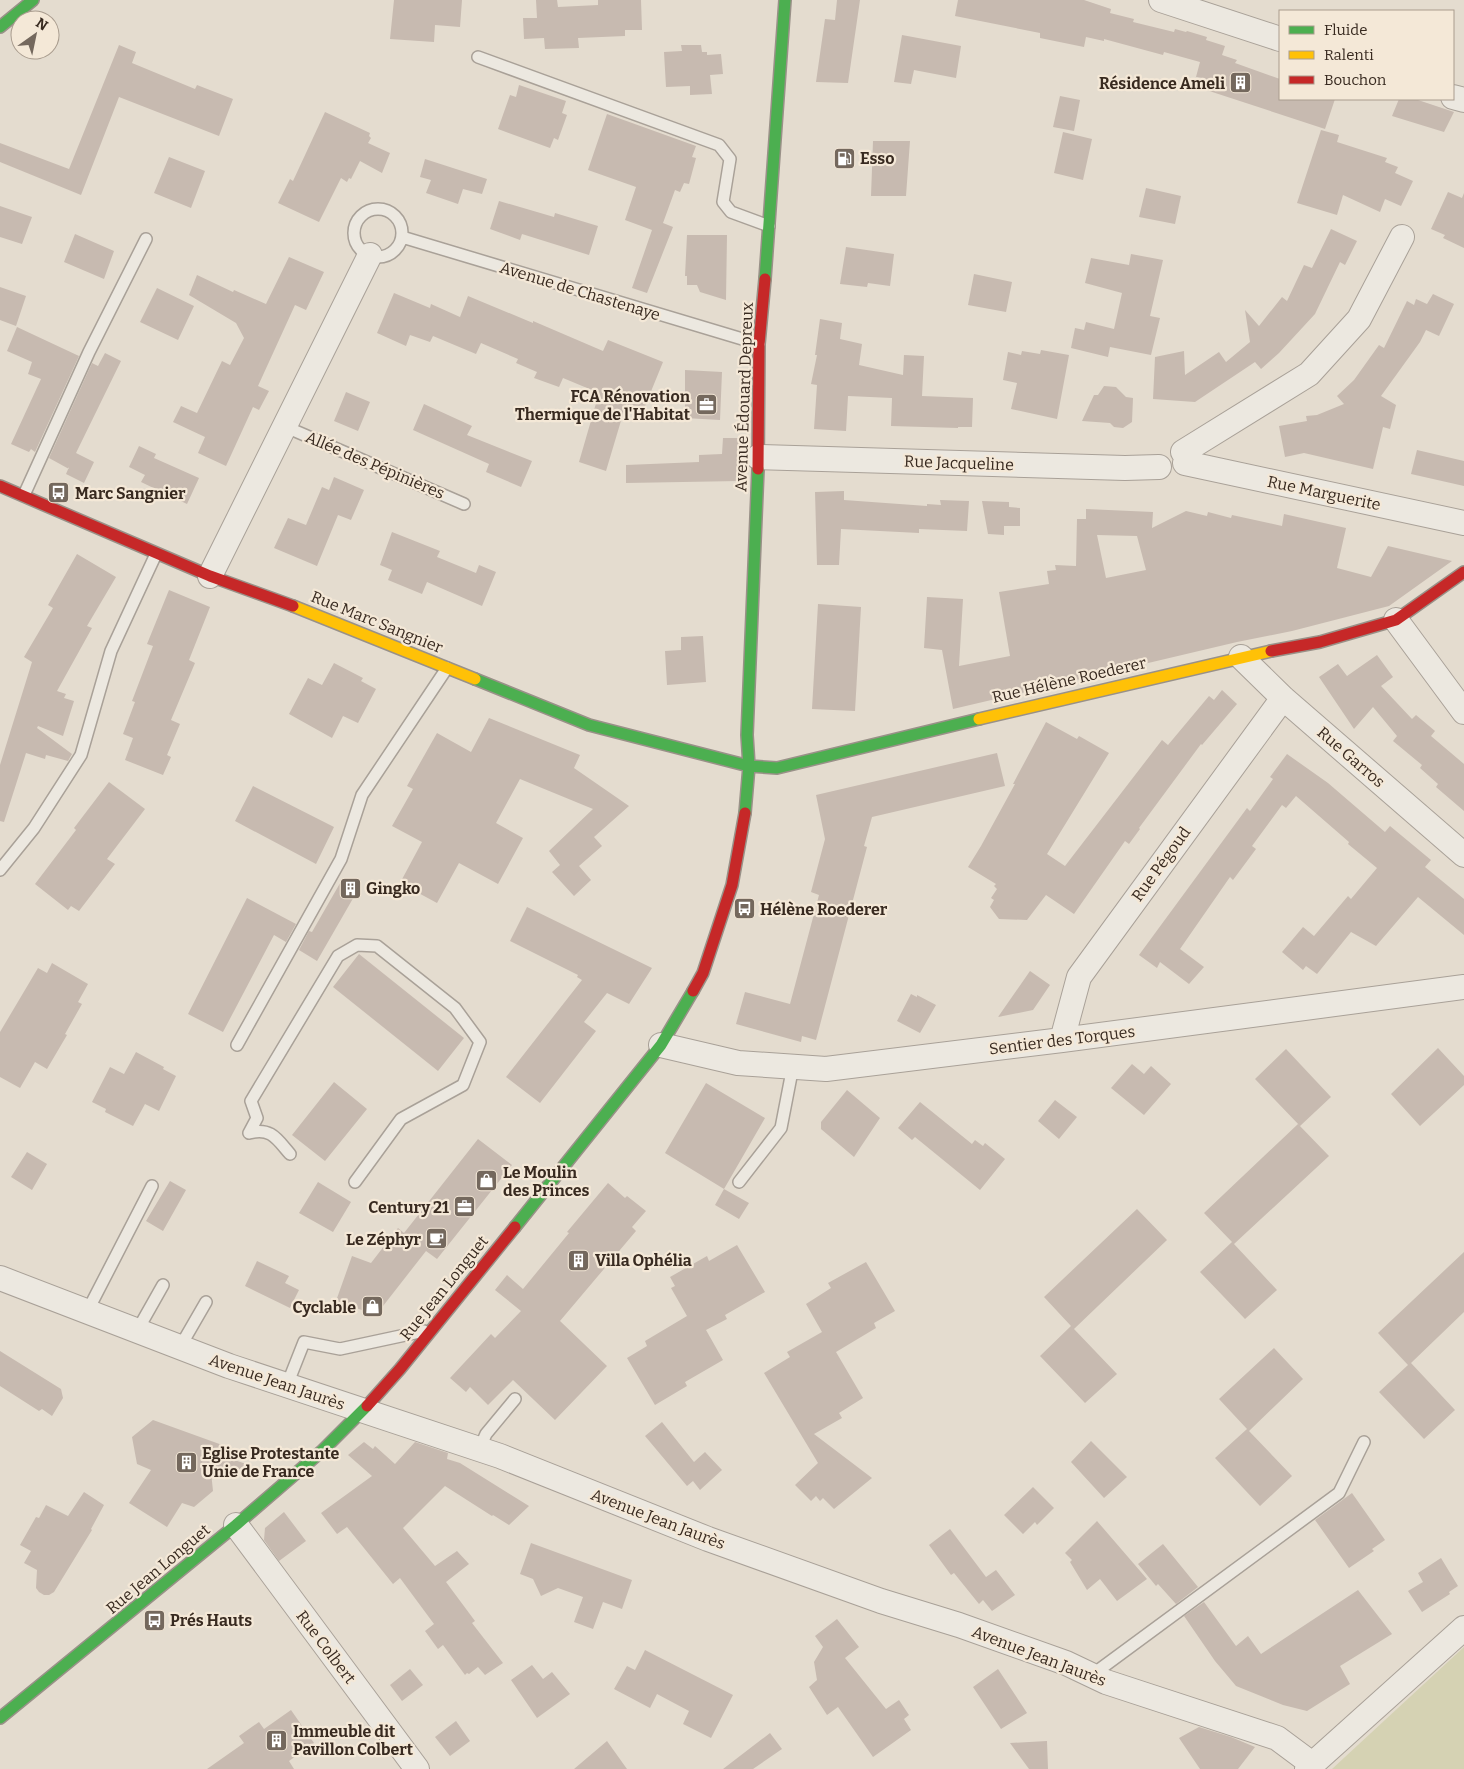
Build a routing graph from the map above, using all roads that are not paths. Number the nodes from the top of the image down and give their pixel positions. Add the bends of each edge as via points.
1 (33, 0) edge
2 (785, 0) edge
3 (1161, 0) edge
4 (0, 27) edge
5 (1279, 40) edge
6 (478, 57) dead end
7 (769, 226) junction
8 (402, 237) junction
9 (1402, 237) dead end
10 (146, 239) dead end
11 (370, 255) junction
12 (759, 344) junction
13 (286, 427) junction
14 (758, 457) junction
15 (1184, 457) junction
16 (1160, 467) joint
17 (4, 491) edge
18 (24, 496) junction
19 (464, 504) dead end
20 (1464, 523) edge
21 (156, 554) junction
22 (1464, 572) edge
23 (210, 576) junction
24 (1396, 620) junction
25 (1241, 657) junction
26 (447, 668) junction
27 (1282, 698) junction
28 (1464, 712) edge
29 (749, 766) junction
30 (1464, 855) edge
31 (0, 870) edge
32 (1464, 987) edge
33 (1062, 1040) junction
34 (237, 1045) dead end
35 (661, 1045) junction
36 (793, 1066) junction
37 (290, 1154) dead end
38 (355, 1182) dead end
39 (739, 1182) dead end
40 (152, 1186) dead end
41 (0, 1278) edge
42 (163, 1285) dead end
43 (206, 1302) dead end
44 (87, 1312) junction
45 (431, 1330) junction
46 (137, 1331) junction
47 (180, 1347) junction
48 (287, 1385) junction
49 (515, 1399) dead end
50 (362, 1411) junction
51 (1364, 1442) dead end
52 (479, 1450) junction
53 (236, 1525) junction
54 (1464, 1628) edge
55 (1092, 1676) junction
56 (0, 1718) edge
57 (1310, 1766) edge
58 (417, 1769) edge

1 - 4 street
2 - 7 street, Avenue Édouard Depreux
3 - 5 street
6 - 7 lane via 719,145 730,159 723,202 731,212
7 - 12 street, Avenue Édouard Depreux
8 - 11 lane via 399,245 387,255
8 - 11 lane via 395,215 381,208 366,212 356,223 355,239 363,252
8 - 12 lane, Avenue de Chastenaye
9 - 15 street via 1359,319 1309,374
10 - 18 lane via 89,352
11 - 13 street
12 - 14 street, Avenue Édouard Depreux
13 - 19 lane, Allée des Pépinières
13 - 23 street
14 - 16 street, Rue Jacqueline
14 - 29 street, Avenue Édouard Depreux via 747,735
15 - 16 street, Rue Marguerite via 1179,448 1170,446 1162,450 1158,458
15 - 20 street, Rue Marguerite
17 - 18 street, Rue Marc Sangnier
18 - 21 street, Rue Marc Sangnier
21 - 23 street, Rue Marc Sangnier
21 - 31 lane via 111,651 81,755 34,828
22 - 24 street, Rue Hélène Roederer
23 - 26 street, Rue Marc Sangnier
24 - 25 street, Rue Hélène Roederer via 1320,642
24 - 28 street
25 - 27 street, Rue Garros
25 - 29 street, Rue Hélène Roederer via 777,768
26 - 29 street, Rue Marc Sangnier via 589,725
26 - 34 lane via 362,795 340,859
27 - 30 street, Rue Garros
27 - 33 street, Rue Pégoud via 1079,977
29 - 35 street, Rue Jean Longuet via 746,808 732,885 702,973
32 - 33 street, Sentier des Torques
33 - 36 street, Sentier des Torques via 826,1068
35 - 36 street, Sentier des Torques via 738,1062
35 - 45 street, Rue Jean Longuet
36 - 39 lane via 780,1128
37 - 38 lane via 272,1134 260,1130 249,1133 257,1118 251,1101 338,956 357,945 377,946 455,1008 480,1042 463,1085 401,1119
40 - 44 lane
41 - 44 street, Avenue Jean Jaurès
42 - 46 lane
43 - 47 lane
44 - 46 street, Avenue Jean Jaurès
45 - 48 lane via 340,1349 304,1342
45 - 50 street, Rue Jean Longuet
46 - 47 street, Avenue Jean Jaurès
47 - 48 street, Avenue Jean Jaurès
48 - 50 street, Avenue Jean Jaurès
49 - 52 lane via 486,1434
50 - 52 street, Avenue Jean Jaurès
50 - 53 street, Rue Jean Longuet via 323,1450
51 - 55 lane via 1340,1493
52 - 55 street, Avenue Jean Jaurès via 708,1539 1066,1663
53 - 56 street, Rue Jean Longuet
53 - 58 street, Rue Colbert
54 - 57 street
55 - 57 street, Avenue Jean Jaurès via 1277,1738

